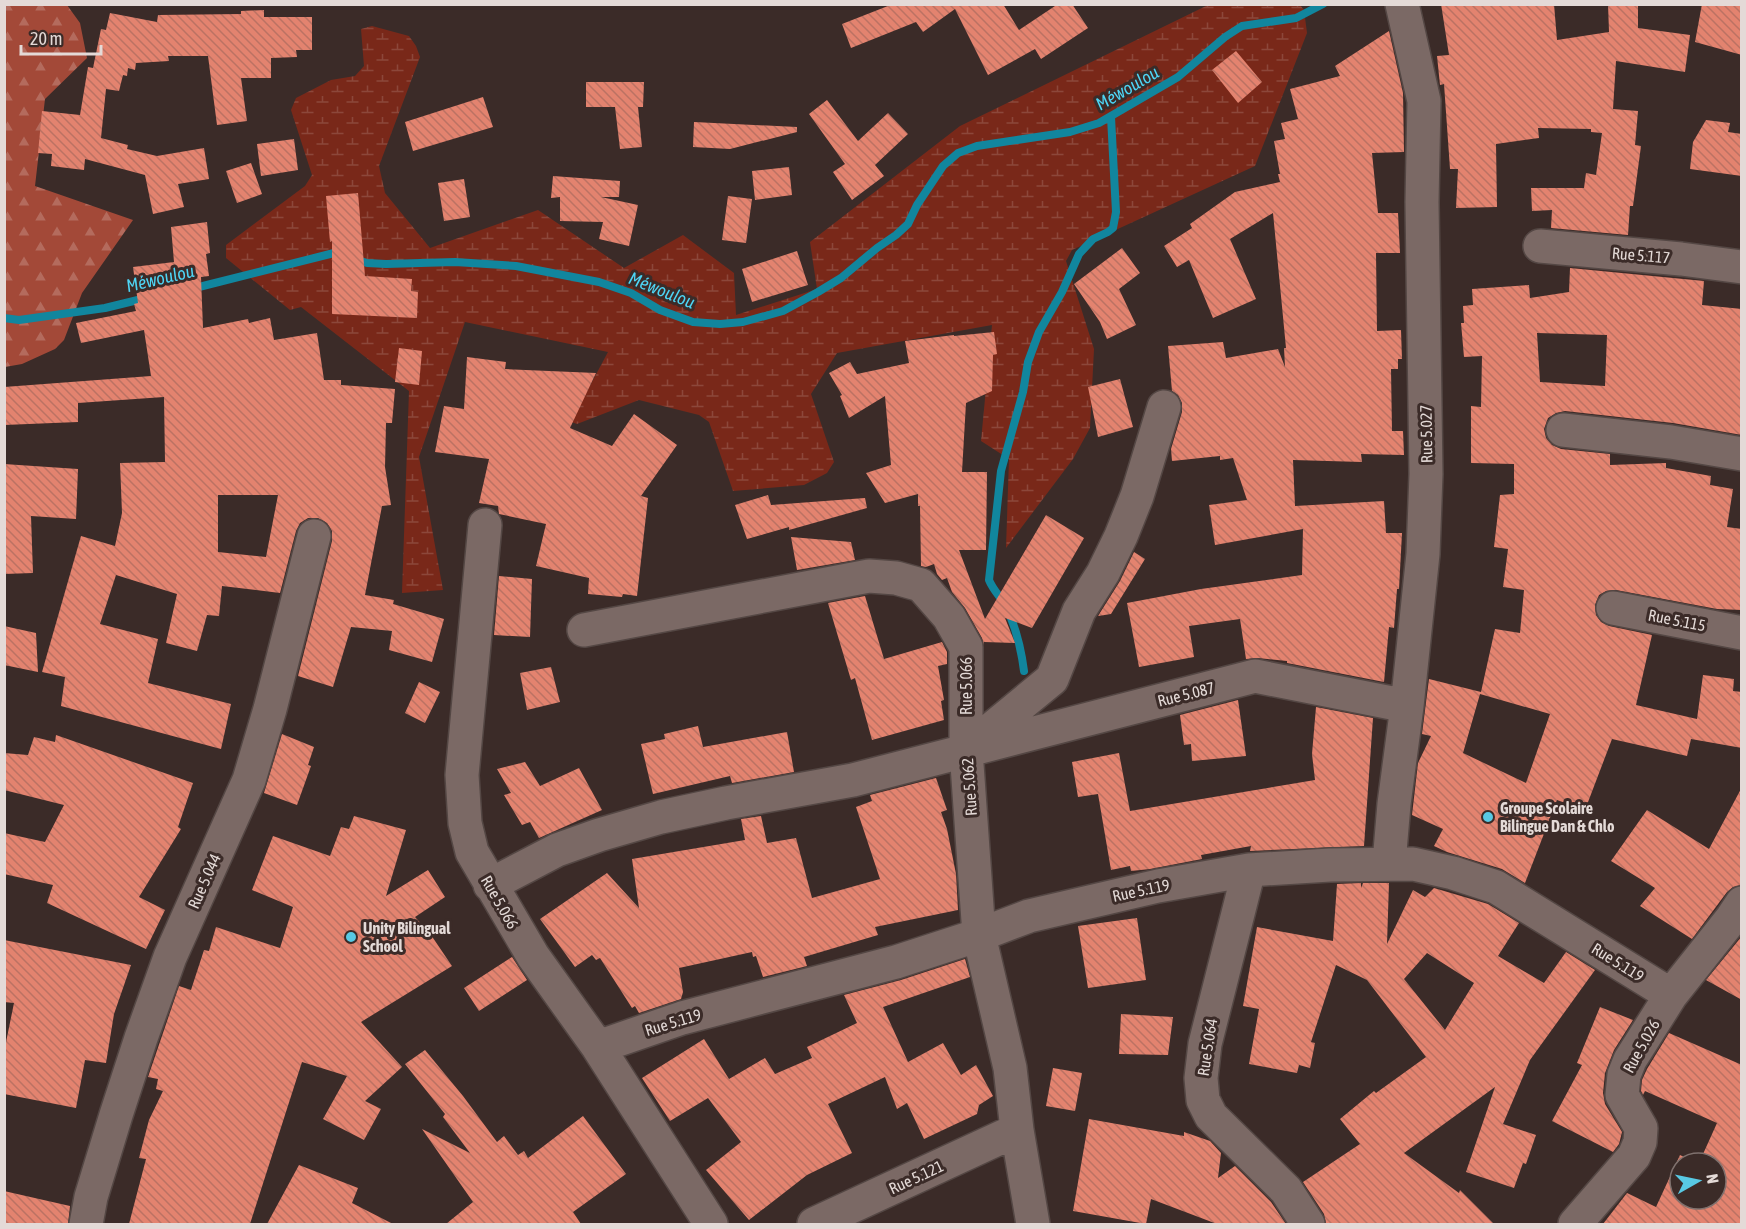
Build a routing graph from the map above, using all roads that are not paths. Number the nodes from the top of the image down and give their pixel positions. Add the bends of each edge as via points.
1 (1402, 4) edge
2 (1539, 246) dead end
3 (1742, 267) edge
4 (1164, 407) dead end
5 (1563, 430) dead end
6 (1742, 454) edge
7 (485, 525) dead end
8 (314, 536) dead end
9 (1613, 608) dead end
10 (584, 630) dead end
11 (1742, 633) edge
12 (1407, 706) junction
13 (966, 750) junction
14 (1389, 863) junction
15 (1248, 870) junction
16 (490, 885) junction
17 (1742, 903) edge
18 (979, 935) junction
19 (1671, 995) junction
20 (598, 1047) junction
21 (1017, 1130) junction
22 (86, 1224) edge
23 (711, 1224) edge
24 (814, 1224) edge
25 (1033, 1224) edge
26 (1308, 1224) edge
27 (1575, 1224) edge

1 - 12 street, Rue 5.027 via 1424,101 1426,474 1423,554
2 - 3 street, Rue 5.117
4 - 13 street, Rue 5.062 via 1121,536 1079,611 1052,679
5 - 6 street
7 - 16 street, Rue 5.066 via 462,775 471,852
8 - 22 street, Rue 5.044 via 249,780 170,957 120,1104
9 - 11 street, Rue 5.115
10 - 13 street, Rue 5.066 via 869,576 921,585 949,617 966,647
12 - 13 street, Rue 5.087 via 1255,676
12 - 14 street, Rue 5.027
13 - 16 street, Rue 5.087 via 852,780 661,817 557,850
13 - 18 street, Rue 5.062
14 - 15 street, Rue 5.119
14 - 19 street, Rue 5.119 via 1453,873 1496,887
15 - 18 street, Rue 5.119 via 1073,905
15 - 26 street, Rue 5.064 via 1205,1044 1203,1100 1211,1116 1286,1190
16 - 20 street, Rue 5.066 via 533,956
17 - 19 street, Rue 5.026
18 - 20 street, Rue 5.119 via 896,962 682,1018
18 - 21 street, Rue 5.062 via 1010,1068
19 - 27 street, Rue 5.026 via 1624,1076 1622,1095 1641,1128 1640,1142 1634,1155
20 - 23 street, Rue 5.066
21 - 24 street, Rue 5.121
21 - 25 street, Rue 5.062

